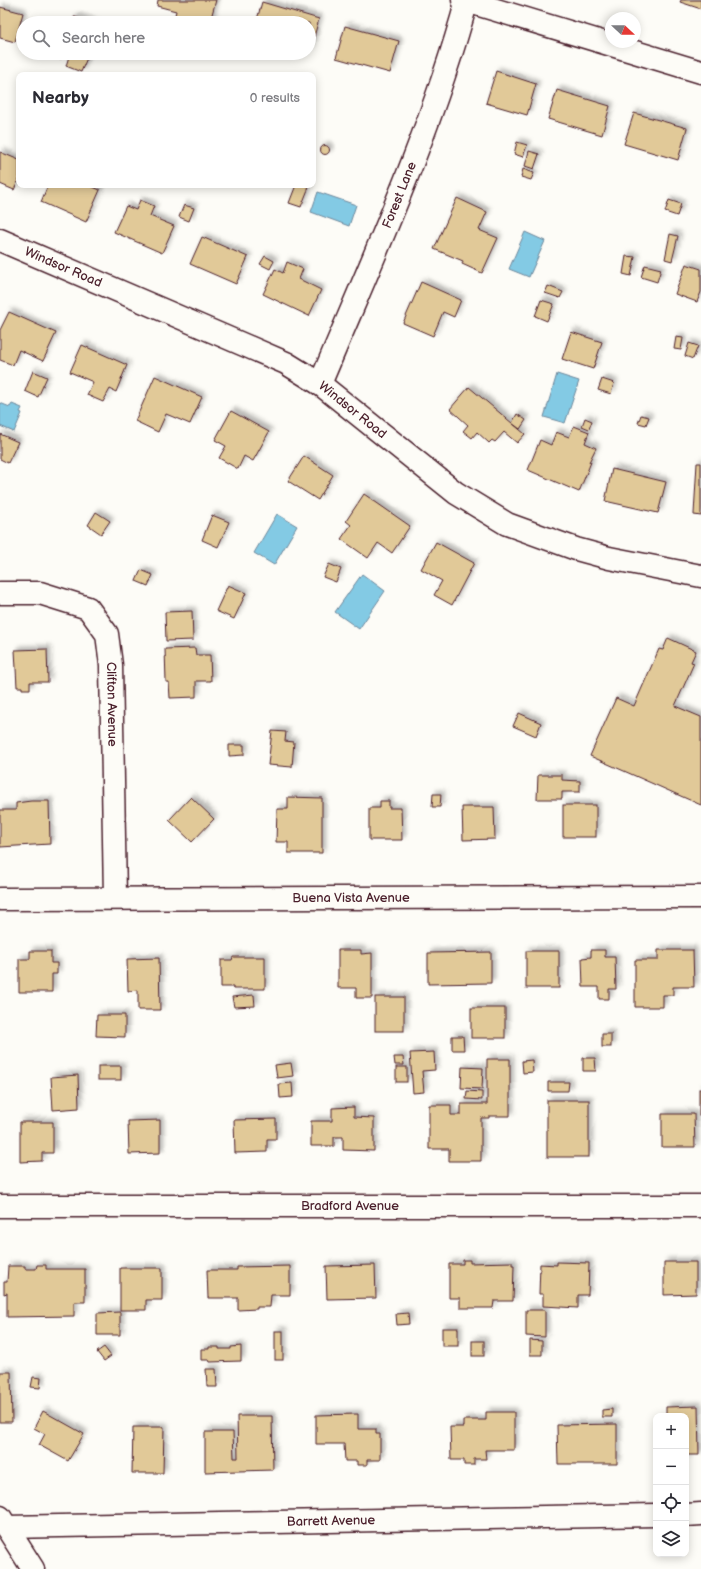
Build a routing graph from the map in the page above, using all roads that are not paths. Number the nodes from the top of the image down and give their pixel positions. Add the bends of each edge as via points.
1 (465, 0) edge
2 (701, 72) edge
3 (0, 240) edge
4 (320, 384) junction
5 (701, 576) edge
6 (0, 593) edge
7 (701, 897) edge
8 (115, 898) junction
9 (0, 899) edge
10 (0, 1206) edge
11 (701, 1206) edge
12 (689, 1514) edge
13 (701, 1514) edge
14 (653, 1515) edge
15 (3, 1522) edge
16 (33, 1569) edge

1 - 2 street
1 - 4 street, Forest Lane via 448,64 419,146
3 - 4 street, Windsor Road via 286,363
4 - 5 street, Windsor Road via 456,493 507,524 609,558
6 - 8 street, Clifton Avenue via 40,593 88,608 107,634 111,665
7 - 8 street, Buena Vista Avenue
8 - 9 street, Buena Vista Avenue
10 - 11 street, Bradford Avenue
12 - 13 street
14 - 15 street, Barrett Avenue
15 - 16 street

